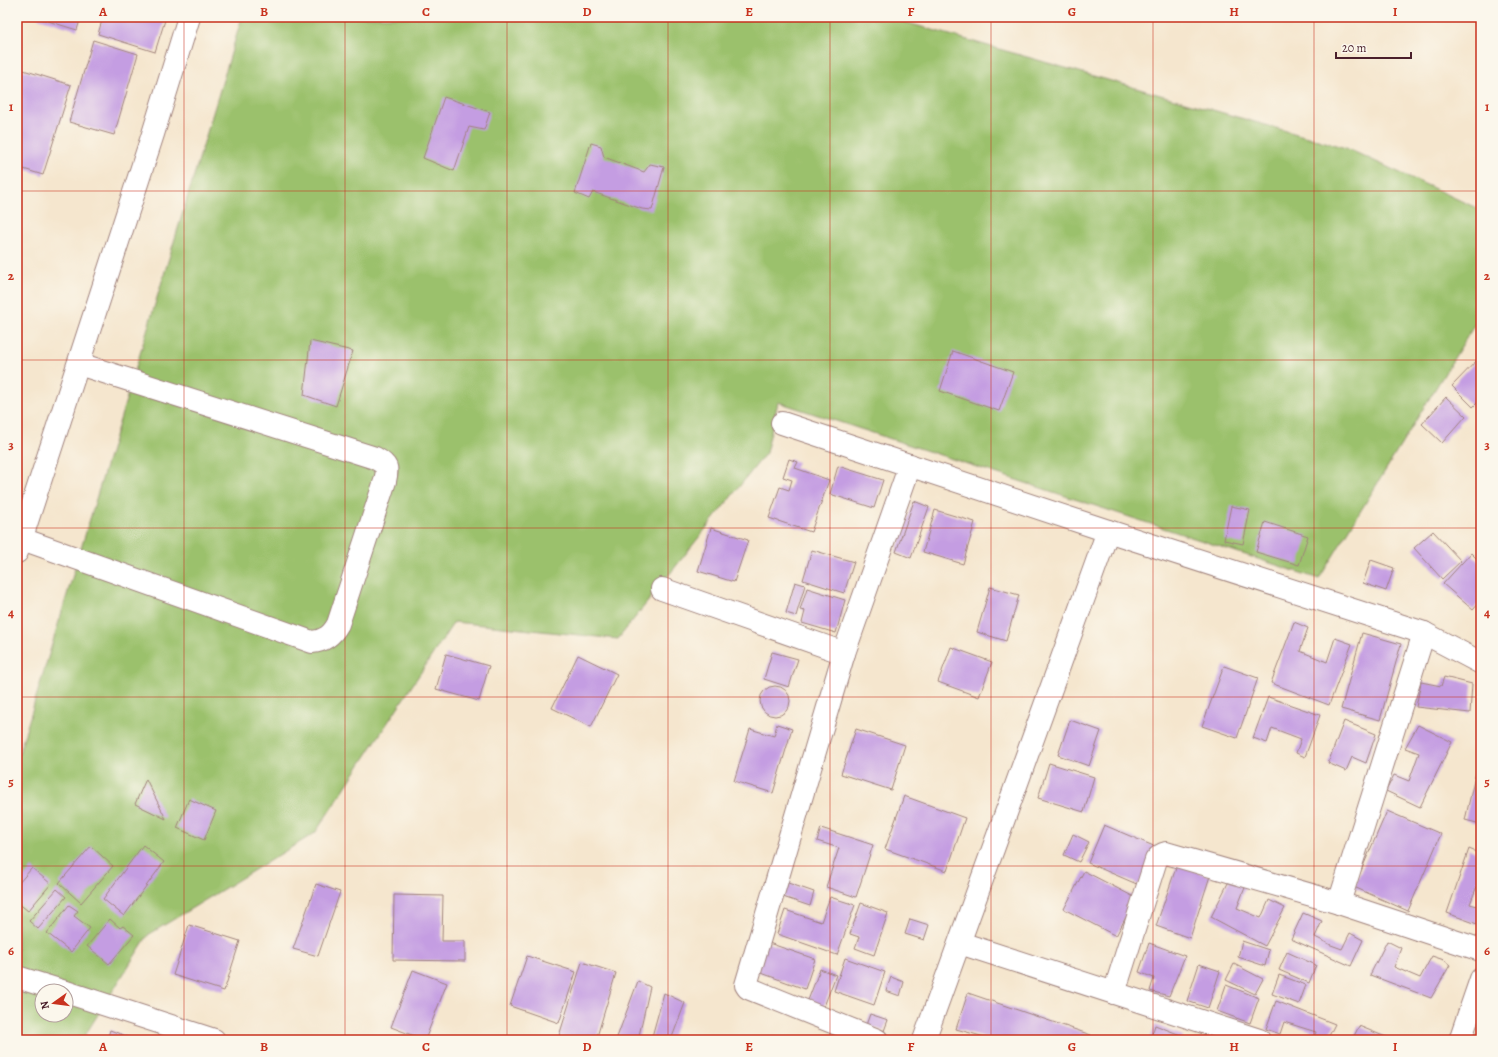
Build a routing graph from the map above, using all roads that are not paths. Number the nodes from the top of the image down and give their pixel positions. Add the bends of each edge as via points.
1 (189, 17) edge
2 (78, 364) junction
3 (782, 423) dead end
4 (910, 465) junction
5 (1108, 531) junction
6 (19, 546) edge
7 (662, 589) dead end
8 (1424, 633) junction
9 (844, 653) junction
10 (1481, 664) edge
11 (1339, 903) junction
12 (960, 943) junction
13 (1481, 950) edge
14 (17, 977) edge
15 (1481, 979) edge
16 (36, 983) edge
17 (1114, 993) junction
18 (74, 995) edge
19 (214, 1040) edge
20 (877, 1040) edge
21 (924, 1040) edge
22 (1259, 1040) edge
23 (1460, 1040) edge

1 - 2 street
2 - 6 street
2 - 6 street via 375,458 386,466 385,481 338,624 328,637 320,641 312,642
3 - 4 street
4 - 5 street
4 - 9 street
5 - 8 street
5 - 12 street
7 - 9 street
8 - 10 street
8 - 11 street
9 - 20 street via 746,987
11 - 13 street
11 - 17 street via 1166,853 1160,855 1156,860
12 - 17 street
12 - 21 street
14 - 16 street
15 - 23 street
17 - 22 street
18 - 19 street

